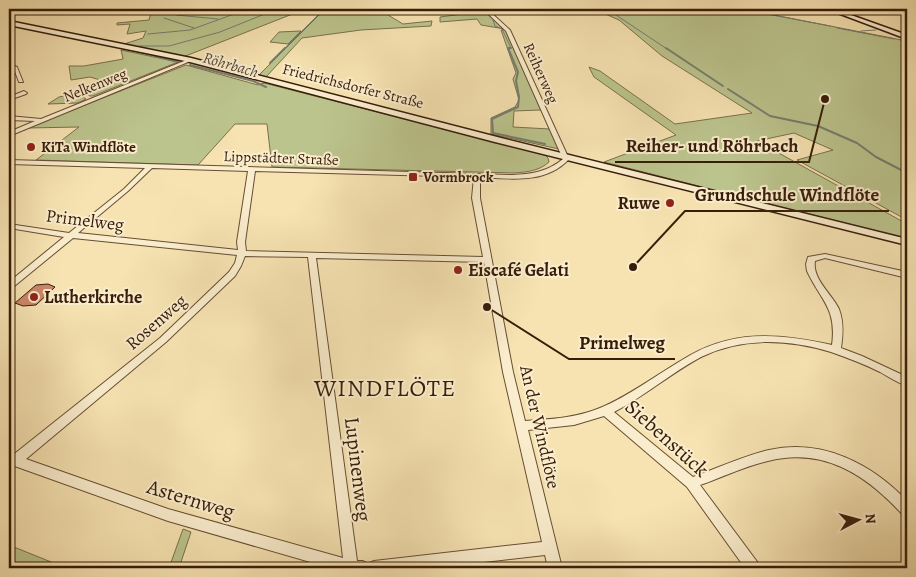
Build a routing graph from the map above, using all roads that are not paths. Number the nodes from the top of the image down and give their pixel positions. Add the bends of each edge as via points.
1 (485, 9) edge
2 (830, 9) edge
3 (9, 23) edge
4 (907, 37) edge
5 (191, 60) junction
6 (9, 69) edge
7 (21, 81) dead end
8 (24, 93) dead end
9 (9, 99) edge
10 (9, 118) edge
11 (42, 120) junction
12 (9, 134) edge
13 (564, 155) junction
14 (9, 162) edge
15 (150, 166) junction
16 (252, 169) junction
17 (477, 176) junction
18 (9, 226) edge
19 (70, 235) junction
20 (907, 242) edge
21 (242, 253) junction
22 (312, 256) junction
23 (487, 260) junction
24 (907, 275) edge
25 (9, 286) edge
26 (836, 350) junction
27 (907, 382) edge
28 (606, 411) junction
29 (520, 426) junction
30 (12, 460) edge
31 (691, 483) junction
32 (907, 510) edge
33 (550, 548) junction
34 (357, 568) edge
35 (374, 568) edge
36 (555, 568) edge
37 (753, 568) edge

1 - 13 street, Reiherweg via 508,30
2 - 4 main road
3 - 5 main road, Friedrichsdorfer Straße
5 - 11 street, Nelkenweg
5 - 13 main road, Friedrichsdorfer Straße
6 - 7 street via 15,68
8 - 9 street
10 - 11 street
11 - 12 street, Nelkenweg
13 - 17 street, Lippstädter Straße via 564,162 532,176
13 - 20 main road, Friedrichsdorfer Straße
14 - 15 street, Lippstädter Straße
15 - 16 street, Lippstädter Straße
15 - 19 street
16 - 17 street, Lippstädter Straße
16 - 21 street, Rosenweg
17 - 23 street, An der Windflöte via 476,198
18 - 19 street, Primelweg
19 - 21 street, Primelweg
19 - 25 street
21 - 22 street, Primelweg
21 - 30 street, Rosenweg via 232,274 164,340
22 - 23 street, Primelweg
22 - 34 street, Lupinenweg
23 - 29 street, An der Windflöte
24 - 26 street via 825,256 811,259 811,270 838,319
26 - 27 street
26 - 28 street via 795,341 744,338 699,354
28 - 29 street via 574,421
28 - 31 street, Siebenstück
29 - 33 street, An der Windflöte
30 - 34 street, Asternweg via 168,515
31 - 32 street via 780,453 824,454 863,472 885,487
31 - 37 street, Siebenstück
33 - 35 street
33 - 36 street, An der Windflöte

